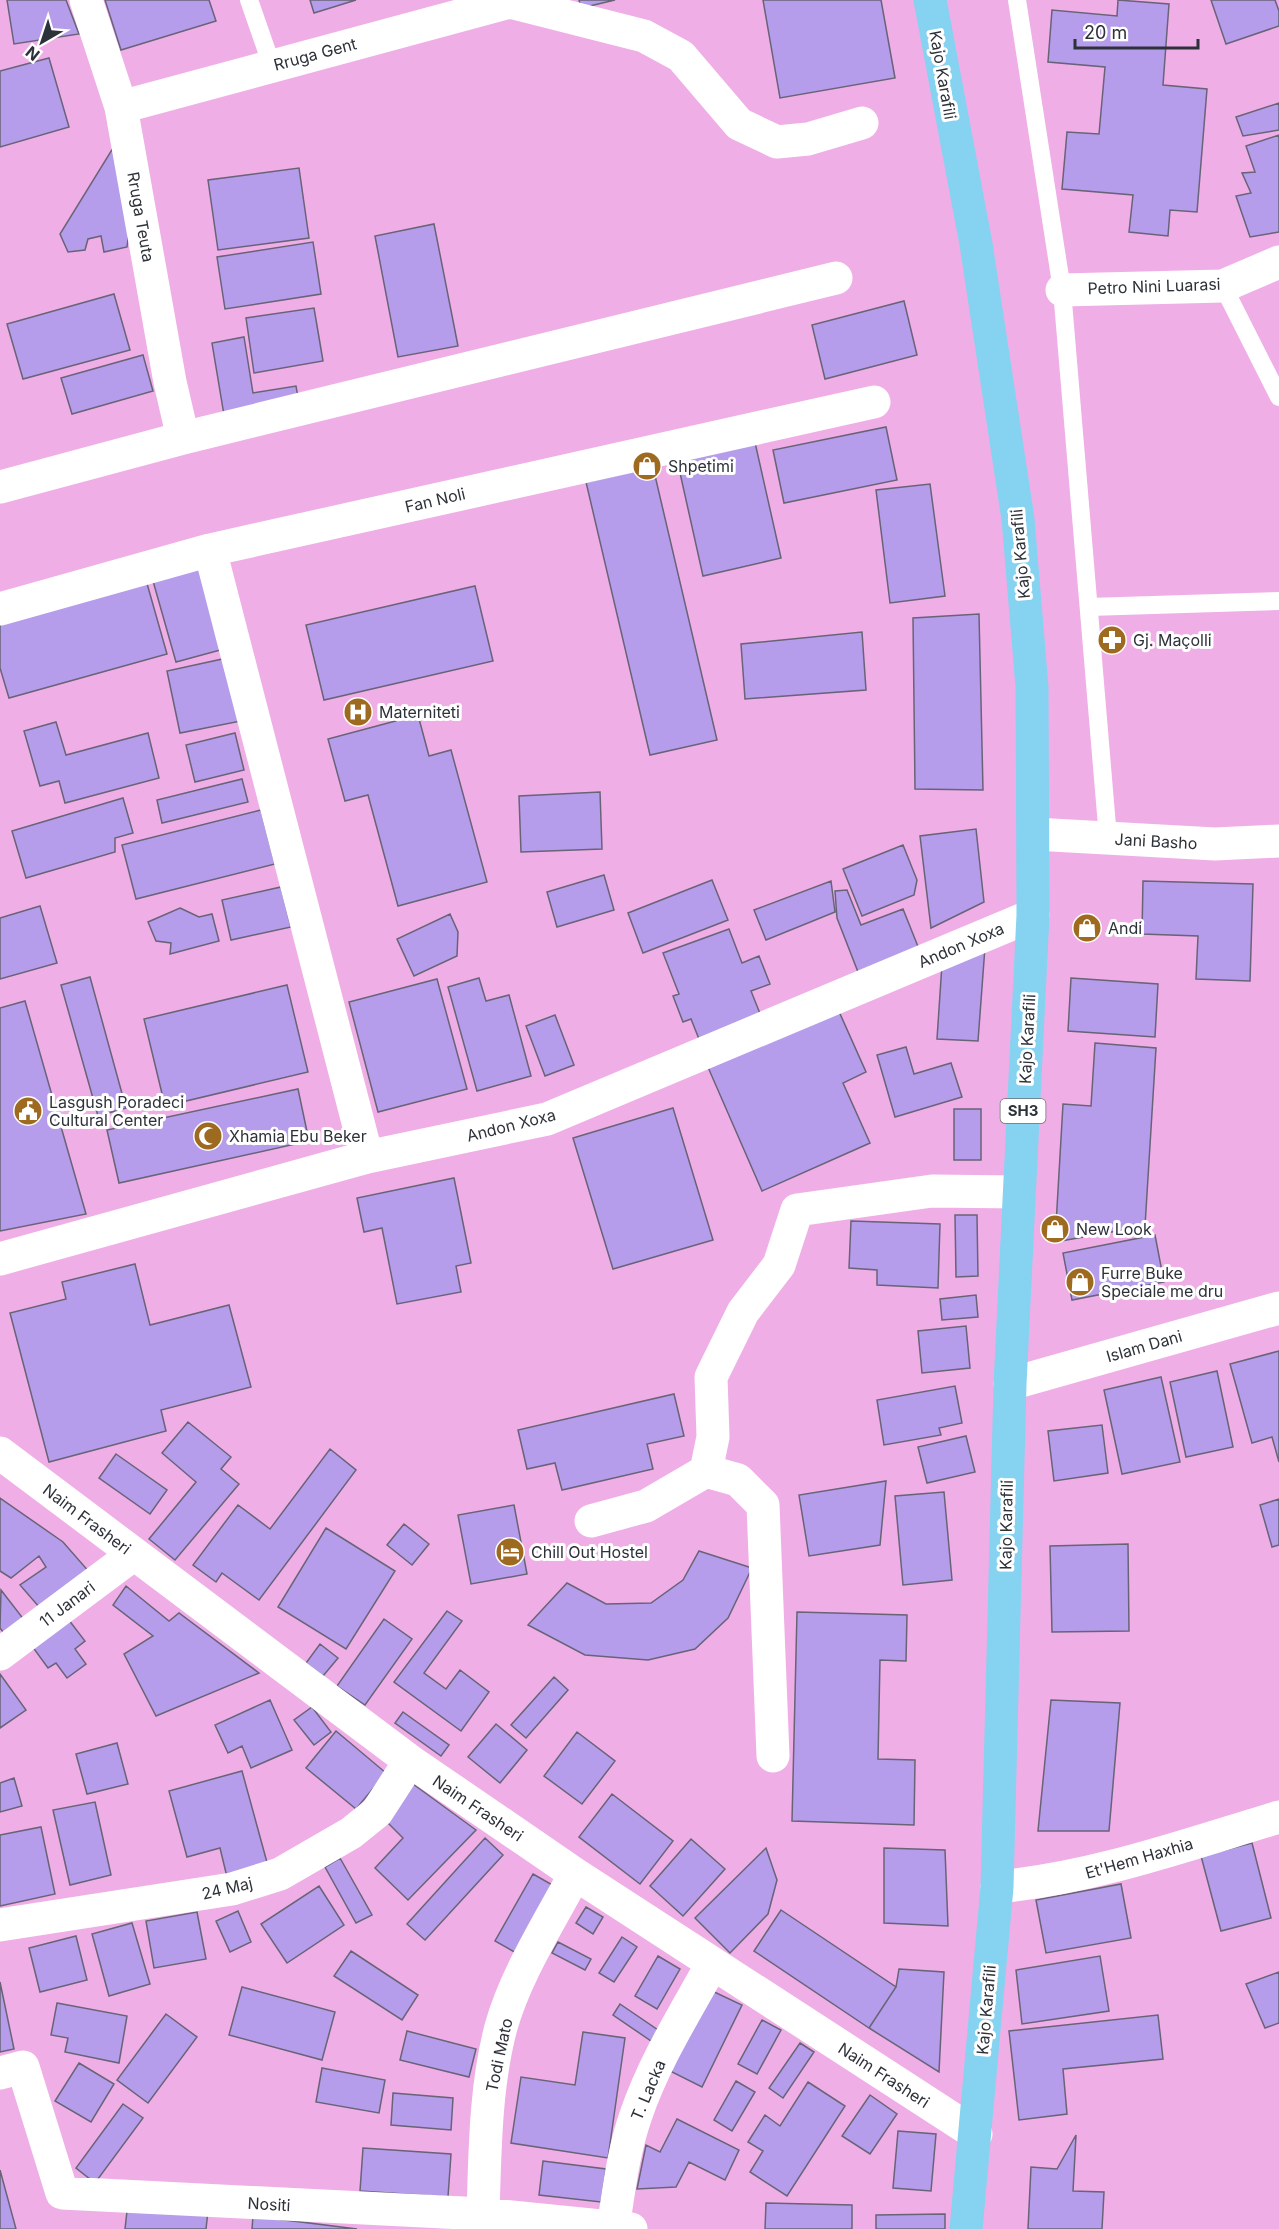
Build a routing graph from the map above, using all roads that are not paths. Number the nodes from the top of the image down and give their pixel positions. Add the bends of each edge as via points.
1 (86, 0) edge
2 (249, 0) edge
3 (930, 0) edge
4 (1017, 0) edge
5 (510, 1) edge
6 (272, 66) junction
7 (121, 107) junction
8 (862, 123) dead end
9 (1279, 262) edge
10 (836, 278) dead end
11 (1222, 286) junction
12 (1062, 290) junction
13 (1279, 397) edge
14 (874, 402) dead end
15 (183, 438) junction
16 (0, 487) edge
17 (210, 550) junction
18 (1279, 602) edge
19 (1089, 607) junction
20 (0, 609) edge
21 (1034, 834) junction
22 (1108, 838) junction
23 (1279, 841) edge
24 (1034, 915) junction
25 (367, 1157) junction
26 (1019, 1192) junction
27 (0, 1259) edge
28 (1279, 1308) edge
29 (1010, 1384) junction
30 (0, 1453) edge
31 (706, 1472) junction
32 (591, 1521) dead end
33 (134, 1554) junction
34 (0, 1654) edge
35 (773, 1756) dead end
36 (410, 1761) junction
37 (1279, 1817) edge
38 (574, 1874) junction
39 (997, 1887) junction
40 (0, 1925) edge
41 (712, 1964) junction
42 (0, 2073) edge
43 (976, 2134) junction
44 (483, 2214) junction
45 (622, 2228) edge
46 (966, 2229) edge

1 - 7 street, Rruga Teuta
2 - 6 lane
3 - 21 main road, Kajo Karafili / SH3 via 976,244 1018,519 1032,687
4 - 12 lane
5 - 6 street, Rruga Gent
5 - 8 street, Rruga Gent via 644,36 663,46 681,56 739,124 777,142 808,139
6 - 7 street, Rruga Gent
7 - 15 street, Rruga Teuta
9 - 11 street, Petro Nini Luarasi
10 - 15 street
11 - 12 street, Petro Nini Luarasi
11 - 13 lane
12 - 19 lane
14 - 17 street, Fan Noli
15 - 16 street
17 - 20 street, Fan Noli
17 - 25 street
18 - 19 lane
19 - 22 lane
21 - 22 street, Jani Basho
21 - 24 main road, Kajo Karafili / SH3
22 - 23 street, Jani Basho via 1215,844
24 - 25 street, Andon Xoxa via 547,1119
24 - 26 main road, Kajo Karafili / SH3
25 - 27 street, Andon Xoxa
26 - 29 main road, Kajo Karafili / SH3
26 - 31 street via 932,1191 797,1210 779,1265 743,1312 711,1377 713,1437
28 - 29 street, Islam Dani
29 - 39 main road, Kajo Karafili / SH3
30 - 33 street, Naim Frasheri
31 - 32 street via 646,1506
31 - 35 street via 738,1480 763,1505
33 - 34 street, 11 Janari
33 - 36 street, Naim Frasheri
36 - 38 street, Naim Frasheri
36 - 40 street, 24 Maj via 377,1812 351,1833 280,1874 232,1889
37 - 39 street, Et'Hem Haxhia via 1098,1871 1046,1883
38 - 41 street, Naim Frasheri
38 - 44 street, Todi Mato via 527,1966 502,2027 486,2138
39 - 43 main road, Kajo Karafili / SH3
41 - 43 street, Naim Frasheri
41 - 45 street, T. Lacka via 660,2059 636,2115 622,2163
42 - 44 street, Nositi via 23,2067 62,2193
43 - 46 main road, Kajo Karafili / SH3
44 - 45 street, Nositi

